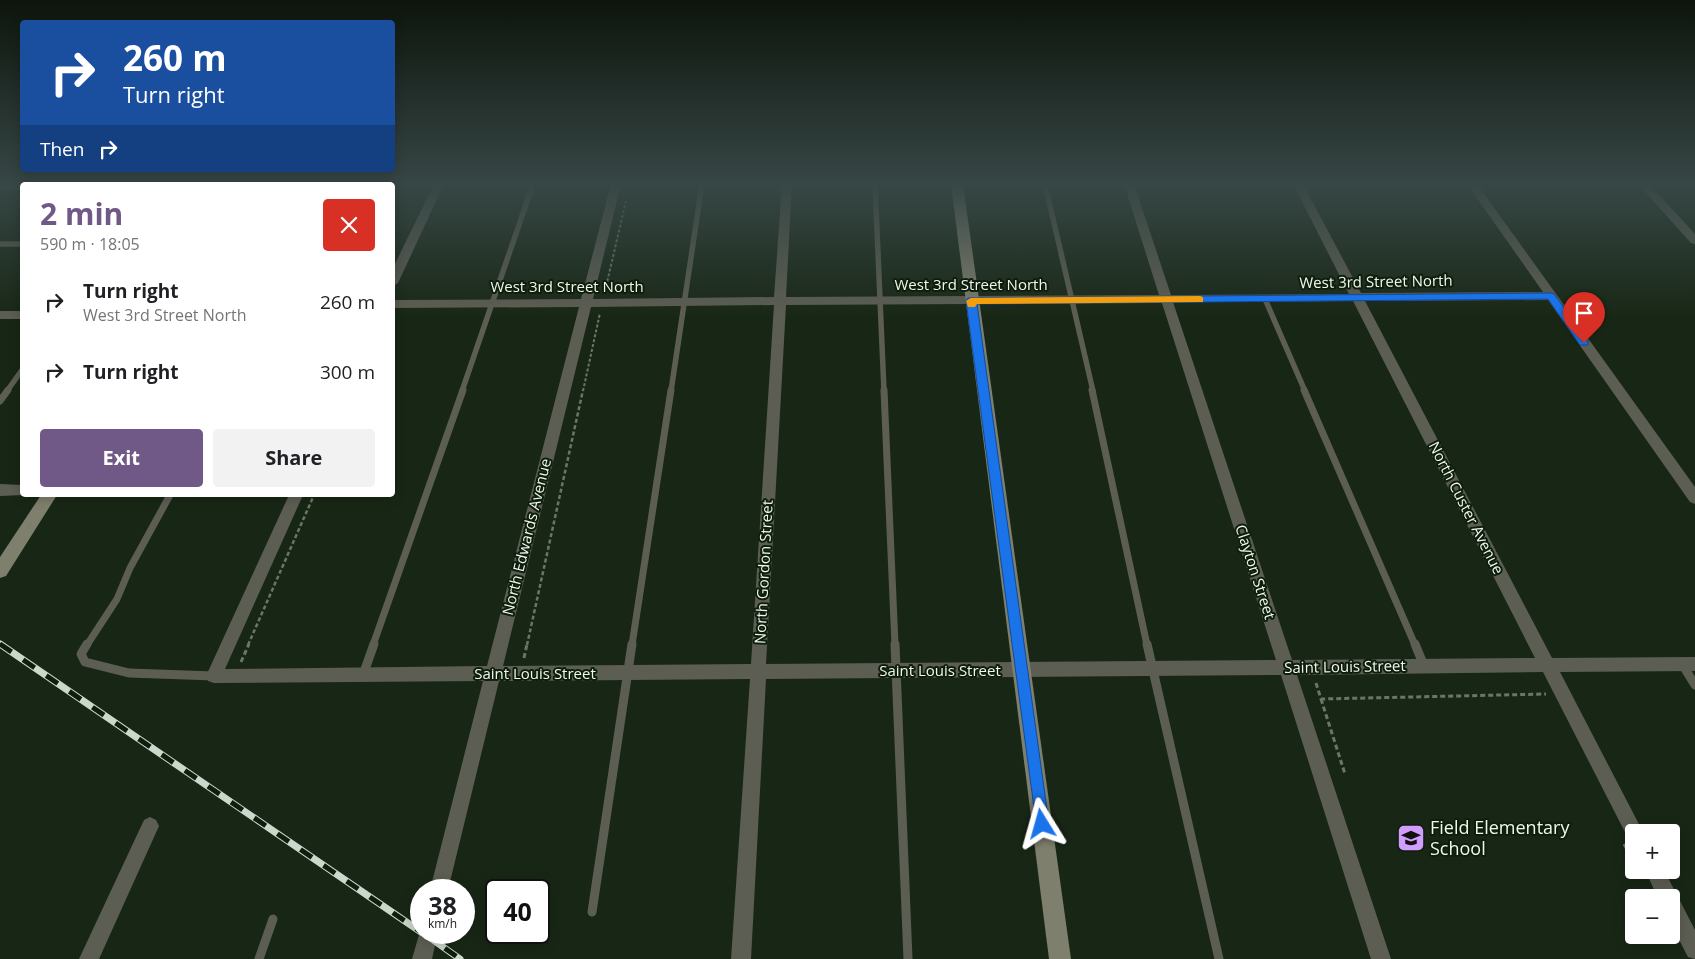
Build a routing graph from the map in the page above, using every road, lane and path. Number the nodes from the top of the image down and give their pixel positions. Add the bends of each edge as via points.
1 (418, 229) edge
2 (518, 229) edge
3 (605, 229) edge
4 (694, 229) edge
5 (784, 229) edge
6 (878, 229) edge
7 (962, 229) edge
8 (1056, 229) edge
9 (1144, 229) edge
10 (1321, 229) edge
11 (1504, 229) edge
12 (1684, 229) edge
13 (1695, 241) edge
14 (0, 244) edge
15 (20, 244) edge
16 (395, 277) edge
17 (1551, 296) junction
18 (1265, 299) junction
19 (1357, 299) junction
20 (1073, 300) junction
21 (1167, 300) junction
22 (882, 301) junction
23 (971, 301) junction
24 (682, 302) junction
25 (780, 302) junction
26 (493, 303) junction
27 (586, 303) junction
28 (395, 304) edge
29 (0, 315) edge
30 (20, 315) edge
31 (20, 373) edge
32 (0, 401) edge
33 (0, 490) edge
34 (20, 490) edge
35 (49, 497) edge
36 (169, 497) edge
37 (295, 497) edge
38 (313, 497) edge
39 (1695, 498) edge
40 (0, 571) edge
41 (241, 662) dead end
42 (1688, 664) edge
43 (1547, 665) junction
44 (1424, 666) junction
45 (1152, 668) junction
46 (1286, 668) junction
47 (1021, 670) junction
48 (896, 671) junction
49 (758, 672) junction
50 (627, 673) junction
51 (493, 674) junction
52 (363, 675) junction
53 (214, 676) junction
54 (1695, 685) edge
55 (1321, 699) dead end
56 (1346, 774) dead end
57 (1630, 824) edge
58 (150, 826) dead end
59 (443, 879) edge
60 (592, 912) dead end
61 (273, 919) dead end
62 (1680, 921) edge
63 (426, 944) edge
64 (1695, 950) edge
65 (89, 959) edge
66 (259, 959) edge
67 (422, 959) edge
68 (741, 959) edge
69 (908, 959) edge
70 (1060, 959) edge
71 (1220, 959) edge
72 (1381, 959) edge

1 - 16 street
2 - 26 lane
3 - 27 street, North Edwards Avenue
4 - 24 lane
5 - 25 street, North Gordon Street
6 - 22 lane
7 - 23 street
8 - 20 lane
9 - 21 street, Clayton Street
10 - 19 street, North Custer Avenue
11 - 17 street
12 - 13 street
14 - 15 lane
17 - 19 street, West 3rd Street North
17 - 39 street
18 - 19 street, West 3rd Street North
18 - 21 street, West 3rd Street North
18 - 44 lane
19 - 43 street, North Custer Avenue
20 - 21 street, West 3rd Street North
20 - 23 street, West 3rd Street North
20 - 45 lane
21 - 46 street, Clayton Street
22 - 23 street, West 3rd Street North
22 - 25 street, West 3rd Street North
22 - 48 lane
23 - 47 street
24 - 25 street, West 3rd Street North
24 - 27 street, West 3rd Street North
24 - 50 lane
25 - 49 street, North Gordon Street
26 - 27 street, West 3rd Street North
26 - 28 street, West 3rd Street North
26 - 52 lane
27 - 51 street, North Edwards Avenue
29 - 30 street
31 - 32 lane
33 - 34 street
35 - 40 street
36 - 53 lane via 117,599 80,654 85,662 129,673
37 - 53 street
38 - 41 path
42 - 43 street, Saint Louis Street
42 - 54 lane
43 - 44 street, Saint Louis Street
43 - 57 street, North Custer Avenue
44 - 46 street, Saint Louis Street
45 - 46 street, Saint Louis Street
45 - 47 street, Saint Louis Street
45 - 71 lane
46 - 72 street, Clayton Street
47 - 48 street, Saint Louis Street
47 - 70 street
48 - 49 street, Saint Louis Street
48 - 69 lane
49 - 50 street, Saint Louis Street
49 - 68 street, North Gordon Street
50 - 51 street, Saint Louis Street
50 - 60 lane
51 - 52 street, Saint Louis Street
51 - 59 street, North Edwards Avenue
52 - 53 street, Saint Louis Street
55 - 56 path
58 - 65 street
61 - 66 lane
62 - 64 street
63 - 67 street

